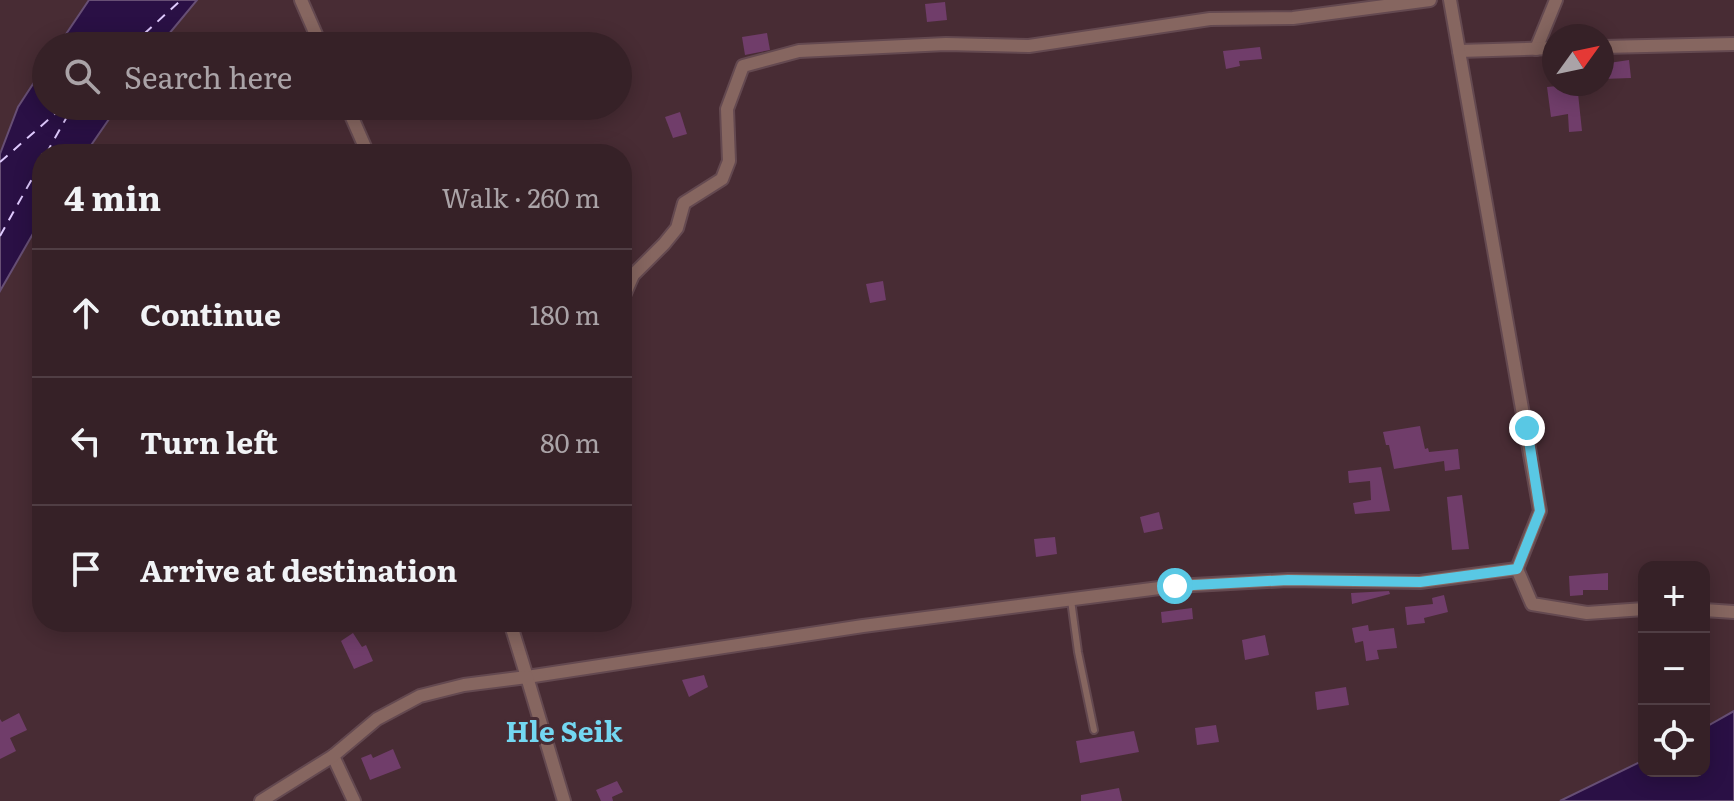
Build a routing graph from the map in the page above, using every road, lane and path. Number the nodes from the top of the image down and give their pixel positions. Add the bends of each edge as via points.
1 (301, 0) edge
2 (1430, 0) edge
3 (1450, 0) edge
4 (1556, 0) edge
5 (315, 32) edge
6 (1734, 44) edge
7 (1614, 47) edge
8 (1536, 49) junction
9 (1542, 49) edge
10 (1459, 51) junction
11 (353, 120) edge
12 (364, 144) edge
13 (632, 277) edge
14 (1517, 569) junction
15 (1071, 600) junction
16 (1638, 609) edge
17 (1710, 610) edge
18 (1734, 612) edge
19 (513, 632) edge
20 (527, 677) junction
21 (1094, 730) dead end
22 (333, 756) junction
23 (261, 801) edge
24 (354, 801) edge
25 (564, 801) edge

1 - 5 street
2 - 13 street via 1293,18 1210,19 1029,46 799,51 743,66 727,109 729,161 722,179 684,203 677,228
3 - 10 street
4 - 8 street
6 - 7 street
8 - 9 street
8 - 10 street
10 - 14 street via 1540,511
11 - 12 street
14 - 15 street via 1420,582 1288,580 1175,586
14 - 16 street via 1532,604 1587,613
15 - 20 street
15 - 21 lane
17 - 18 street
19 - 20 street
20 - 22 street via 420,696 377,719
20 - 25 street
22 - 23 street
22 - 24 street

